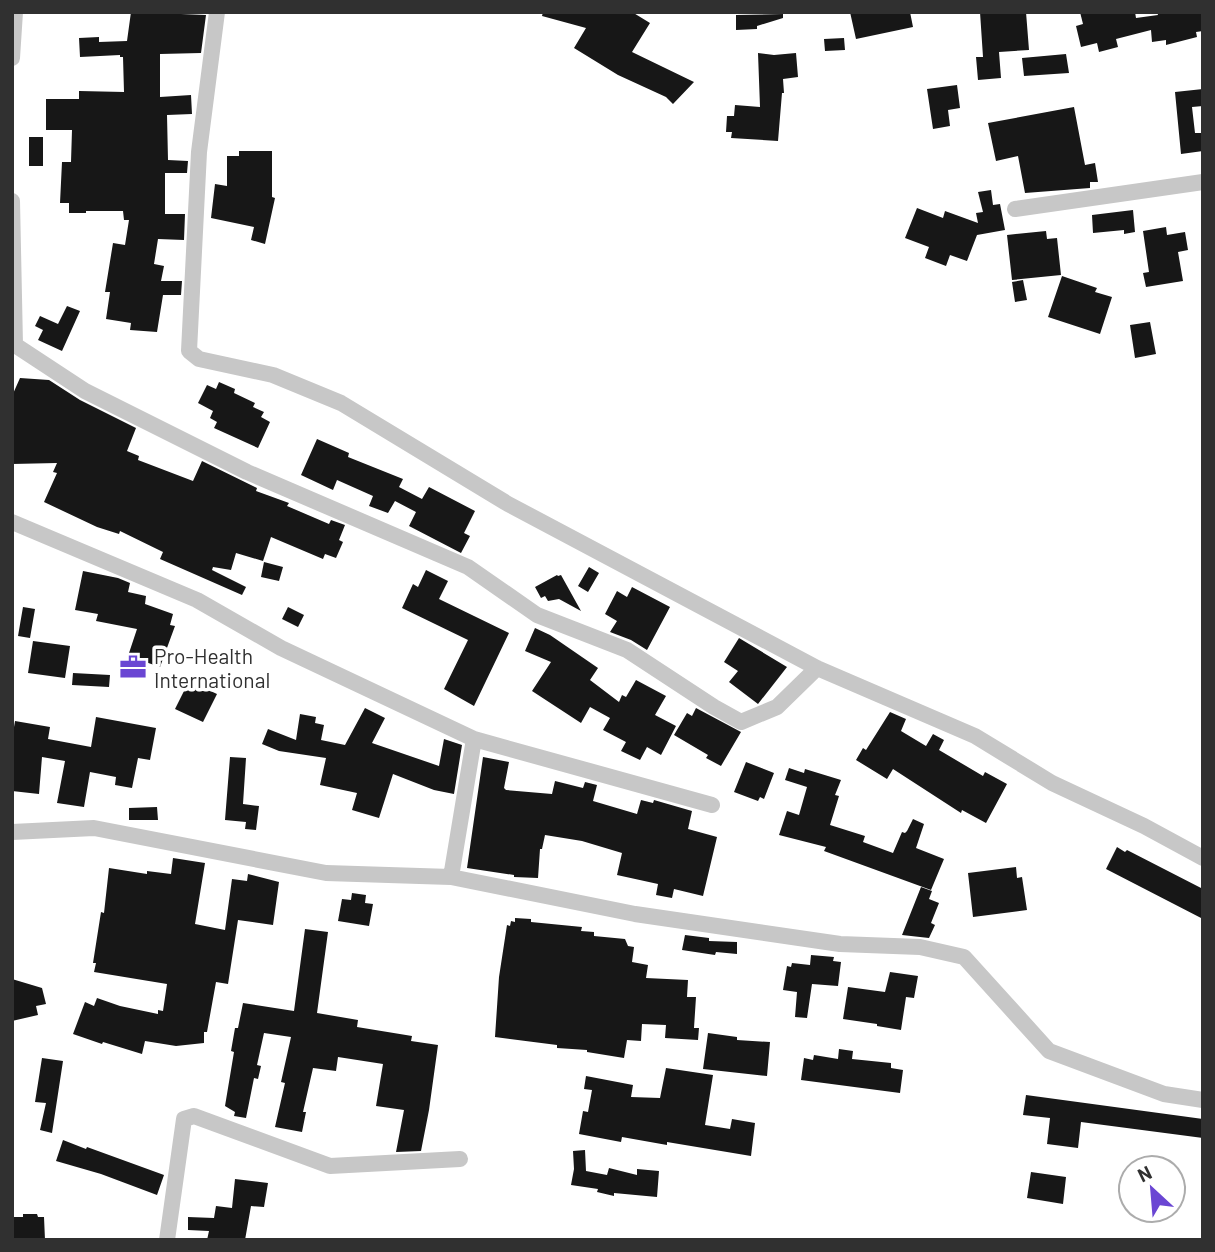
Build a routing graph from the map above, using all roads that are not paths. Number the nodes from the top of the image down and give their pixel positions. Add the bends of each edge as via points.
1 (15, 12) edge
2 (217, 12) edge
3 (12, 58) edge
4 (1203, 182) edge
5 (12, 201) edge
6 (1015, 209) dead end
7 (12, 522) edge
8 (817, 668) junction
9 (474, 739) junction
10 (712, 805) dead end
11 (12, 832) edge
12 (1203, 858) edge
13 (451, 877) junction
14 (1203, 1100) edge
15 (460, 1159) dead end
16 (167, 1240) edge

1 - 3 street
2 - 8 street via 199,152 189,351 199,359 273,375 341,403 508,504
4 - 6 street
5 - 8 street via 15,345 85,391 247,472 468,567 537,615 627,650 741,722 778,707
7 - 9 street via 197,600 281,648
8 - 12 street via 975,736 1052,783
9 - 10 street
9 - 13 street
11 - 13 street via 94,828 326,873
13 - 14 street via 635,915 840,944 920,947 964,957 1049,1051 1164,1094
15 - 16 street via 330,1166 194,1116 184,1119

